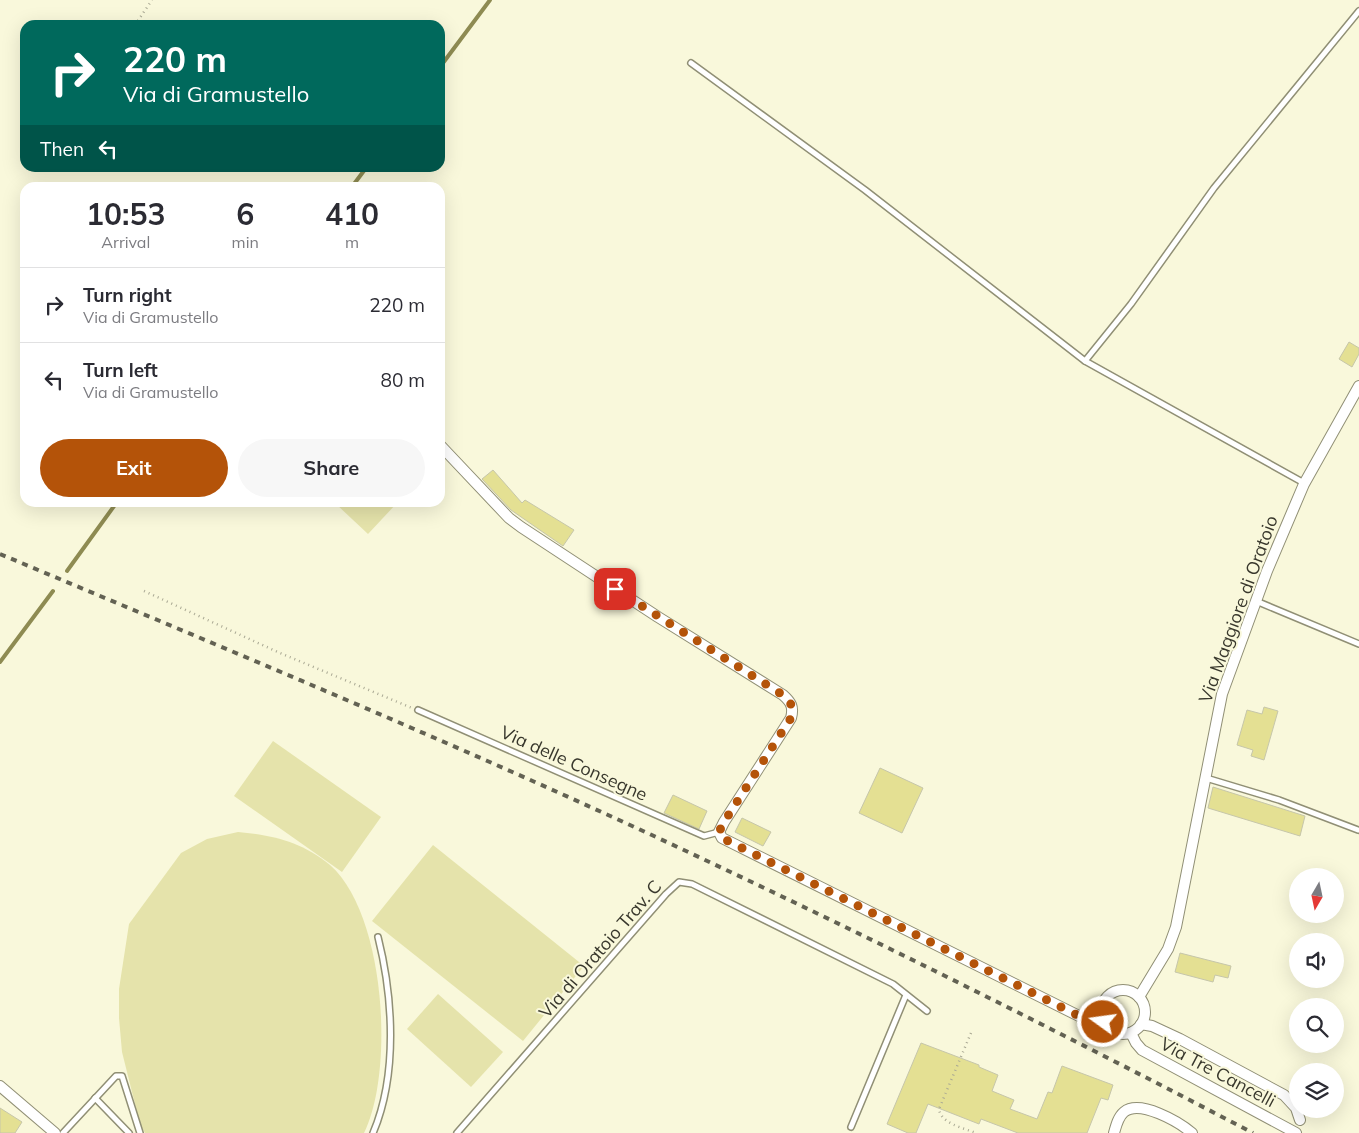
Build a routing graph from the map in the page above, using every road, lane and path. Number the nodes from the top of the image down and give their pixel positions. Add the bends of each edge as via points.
1 (152, 0) edge
2 (1359, 11) edge
3 (138, 20) edge
4 (691, 64) dead end
5 (1086, 361) junction
6 (1359, 386) edge
7 (445, 450) edge
8 (1304, 484) junction
9 (144, 591) dead end
10 (1256, 601) junction
11 (1359, 644) edge
12 (418, 710) joint
13 (1205, 778) junction
14 (1358, 830) edge
15 (719, 832) junction
16 (378, 937) dead end
17 (906, 995) junction
18 (1139, 997) junction
19 (927, 1011) dead end
20 (1103, 1022) junction
21 (1141, 1024) junction
22 (971, 1033) dead end
23 (1131, 1033) junction
24 (0, 1086) edge
25 (96, 1098) junction
26 (1300, 1120) dead end
27 (851, 1127) dead end
28 (54, 1133) edge
29 (63, 1133) edge
30 (130, 1133) edge
31 (140, 1133) edge
32 (373, 1133) edge
33 (457, 1133) edge
34 (976, 1133) edge
35 (1114, 1133) edge
36 (1192, 1133) edge
37 (1296, 1133) edge

1 - 3 path
2 - 5 lane via 1214,188
4 - 5 lane via 865,190
5 - 8 lane
6 - 8 street, Via Maggiore di Oratoio
7 - 15 street via 521,527 791,703 791,718
8 - 10 street, Via Maggiore di Oratoio
9 - 12 path via 280,653
10 - 11 lane
10 - 13 street, Via Maggiore di Oratoio via 1222,694
12 - 15 lane, Via delle Consegne via 704,836
13 - 14 lane via 1279,800
13 - 18 street, Via Maggiore di Oratoio via 1173,939
15 - 20 street via 722,838 809,883 1079,1016
16 - 32 lane via 391,1016 387,1074
17 - 19 lane, Via di Oratoio Trav. C
17 - 27 lane
17 - 33 lane, Via di Oratoio Trav. C via 893,984 692,884 680,882
18 - 20 street via 1127,991 1113,992 1103,1003
18 - 21 street via 1145,1008
20 - 23 street via 1112,1032
21 - 23 street
21 - 26 street via 1180,1039 1284,1095 1296,1108
22 - 34 path via 939,1112 946,1120
23 - 37 street, Via Tre Cancelli via 1142,1050
24 - 28 street
25 - 29 lane
25 - 30 lane
25 - 31 lane via 116,1076 122,1076
35 - 36 street via 1122,1114 1139,1108 1160,1114

